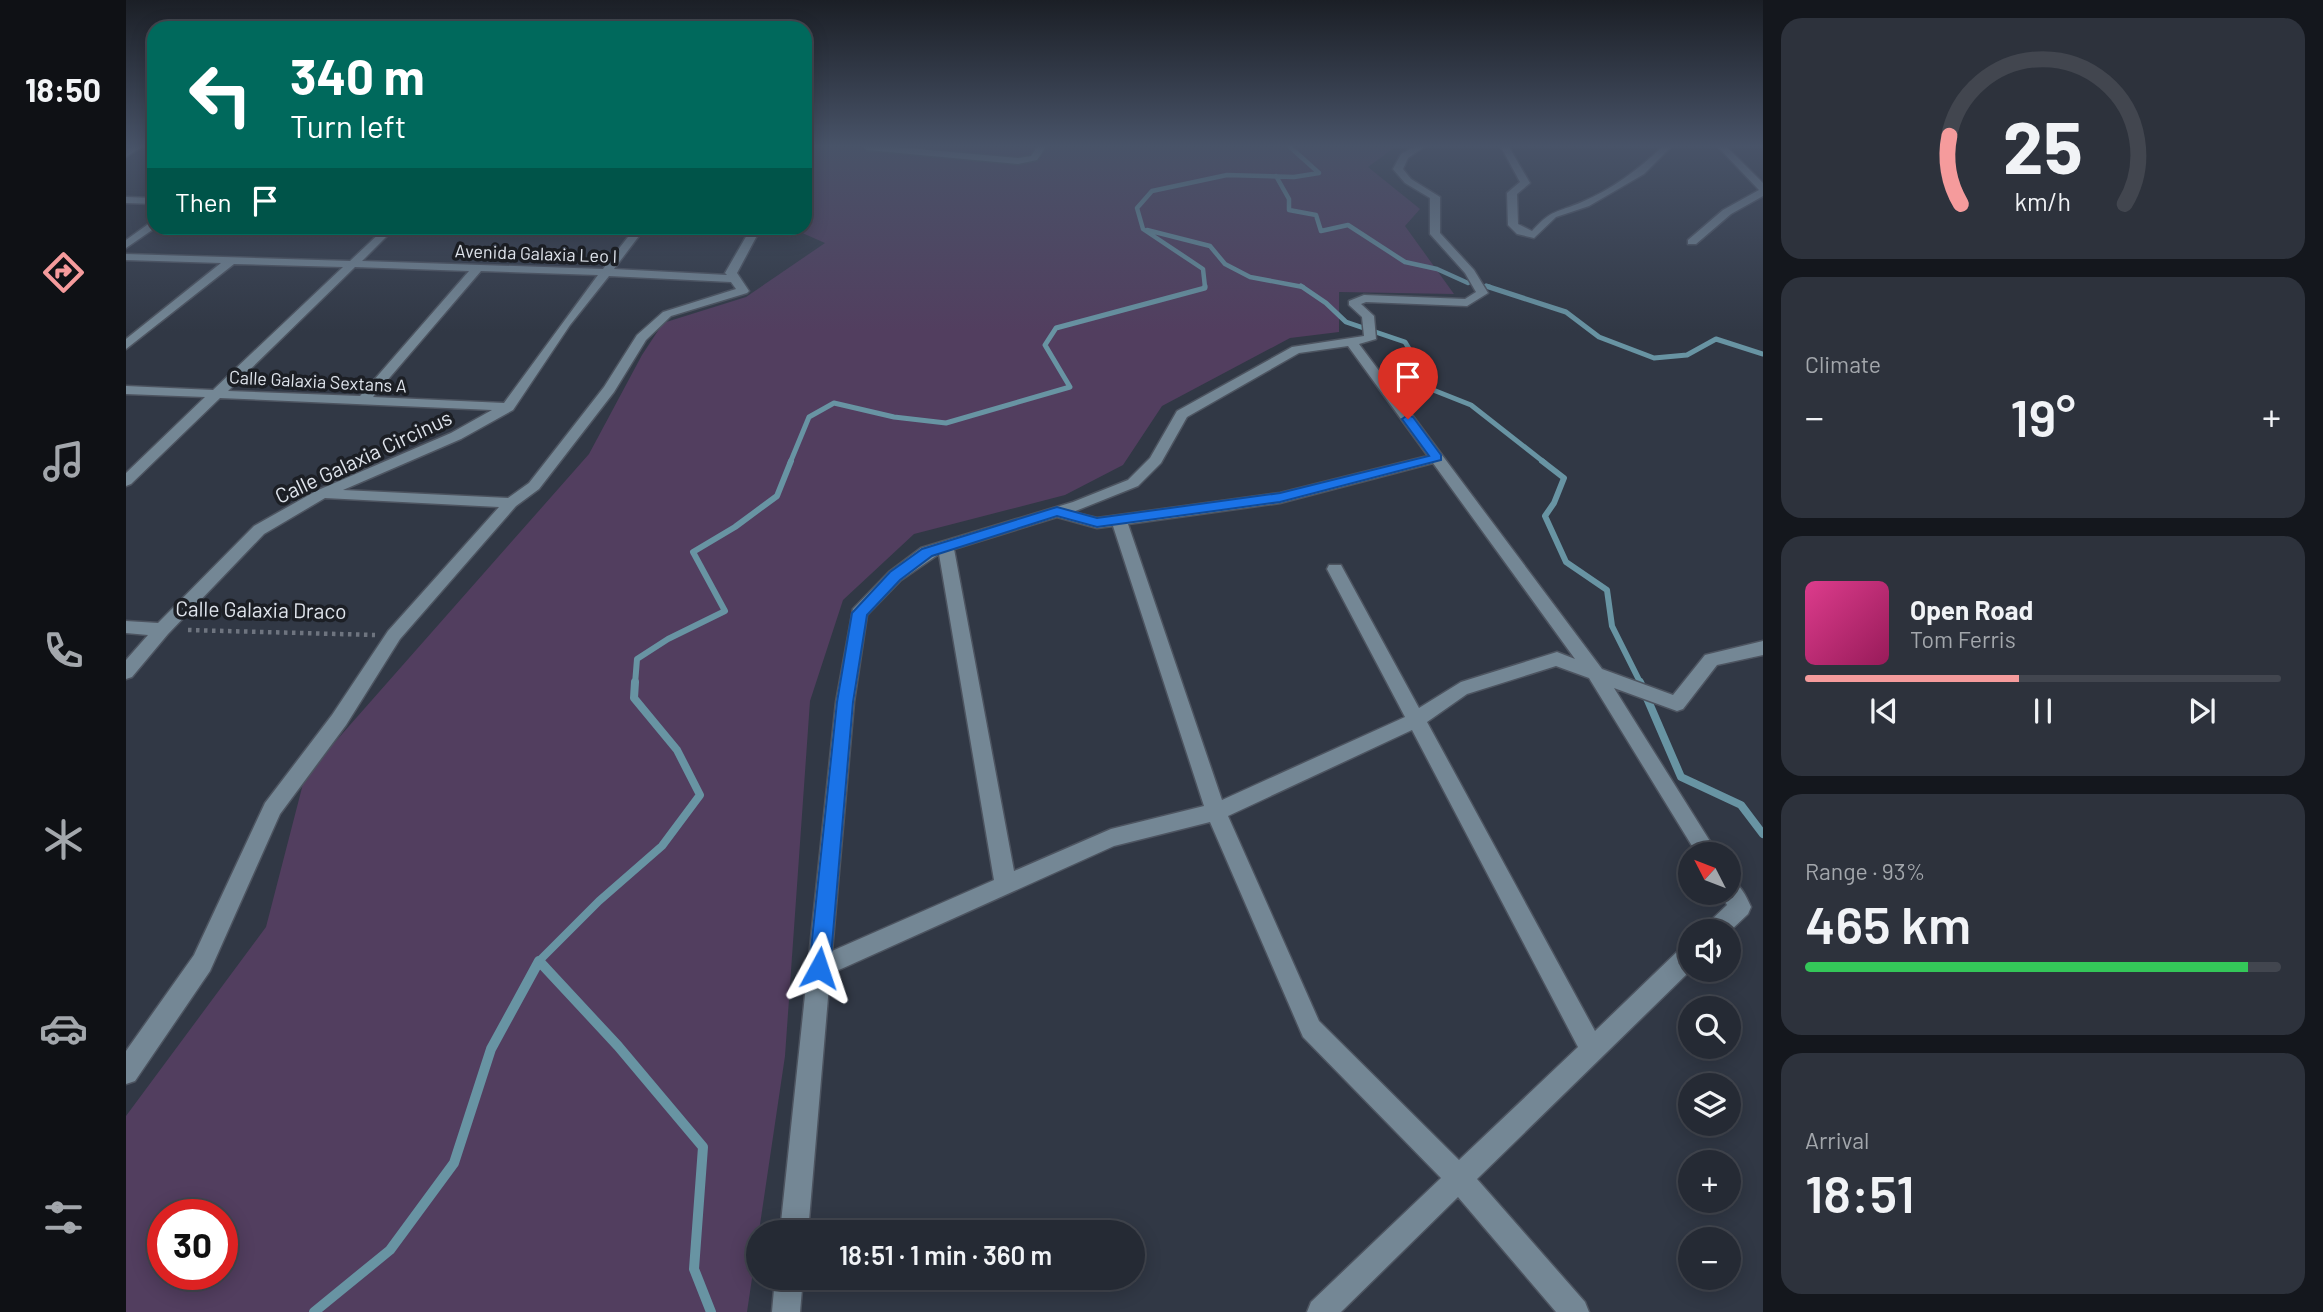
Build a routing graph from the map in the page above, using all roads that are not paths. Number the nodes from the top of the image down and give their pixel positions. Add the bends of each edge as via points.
1 (1434, 208) edge
2 (1512, 208) edge
3 (1572, 208) edge
4 (1733, 208) edge
5 (147, 228) edge
6 (382, 235) edge
7 (635, 235) edge
8 (752, 235) edge
9 (1692, 242) dead end
10 (126, 245) edge
11 (126, 257) edge
12 (231, 261) junction
13 (351, 264) junction
14 (477, 269) junction
15 (606, 272) junction
16 (735, 279) junction
17 (1351, 342) junction
18 (126, 345) edge
19 (126, 390) edge
20 (217, 394) junction
21 (363, 401) junction
22 (508, 407) junction
23 (1437, 458) junction
24 (126, 481) edge
25 (321, 494) junction
26 (511, 503) junction
27 (1057, 512) junction
28 (1119, 520) junction
29 (946, 546) junction
30 (1335, 569) dead end
31 (126, 627) edge
32 (162, 630) junction
33 (1763, 649) edge
34 (126, 672) edge
35 (1596, 674) junction
36 (1416, 720) junction
37 (1216, 812) junction
38 (1700, 842) edge
39 (1006, 885) junction
40 (1739, 905) edge
41 (1728, 919) edge
42 (1678, 967) edge
43 (819, 968) junction
44 (1592, 1050) junction
45 (126, 1072) edge
46 (1459, 1178) junction
47 (795, 1220) edge
48 (788, 1290) edge
49 (786, 1312) edge
50 (1321, 1312) edge
51 (1575, 1312) edge

1 - 17 street via 1435,234 1470,272 1482,293 1466,303 1364,298 1353,303 1368,316 1370,339
2 - 3 street via 1513,225 1534,234 1552,215
4 - 9 street
5 - 10 street
6 - 13 street
7 - 15 street
8 - 16 street via 731,274
11 - 12 street, Avenida Galaxia Leo I
12 - 13 street, Avenida Galaxia Leo I
12 - 18 street
13 - 14 street, Avenida Galaxia Leo I
13 - 20 street
14 - 15 street, Avenida Galaxia Leo I
14 - 21 street
15 - 16 street, Avenida Galaxia Leo I
15 - 22 street
16 - 26 street via 743,291 667,314 641,338 609,389 534,486
17 - 23 street
17 - 27 street via 1296,350 1182,414 1156,460 1133,483
19 - 20 street, Calle Galaxia Sextans A
20 - 21 street, Calle Galaxia Sextans A
20 - 24 street
21 - 22 street, Calle Galaxia Sextans A
22 - 25 street, Calle Galaxia Circinus via 456,436
23 - 28 street via 1280,498
23 - 35 street
25 - 26 street
25 - 32 street, Calle Galaxia Circinus via 259,530
26 - 45 street via 394,635 339,720 272,809 202,963
27 - 28 street via 1097,523
27 - 29 street
28 - 37 street
29 - 39 street
29 - 43 street via 927,552 895,576 859,613 845,702
30 - 36 street
31 - 32 street, Calle Galaxia Draco
32 - 34 street, Calle Galaxia Circinus
33 - 35 street via 1712,660 1677,704
35 - 36 street via 1557,659 1461,688
35 - 38 street
36 - 37 street
36 - 44 street
37 - 39 street via 1111,838
37 - 46 street via 1311,1029
39 - 43 street
40 - 41 street
42 - 44 street
43 - 47 street
44 - 46 street
46 - 50 street
46 - 51 street
48 - 49 street

